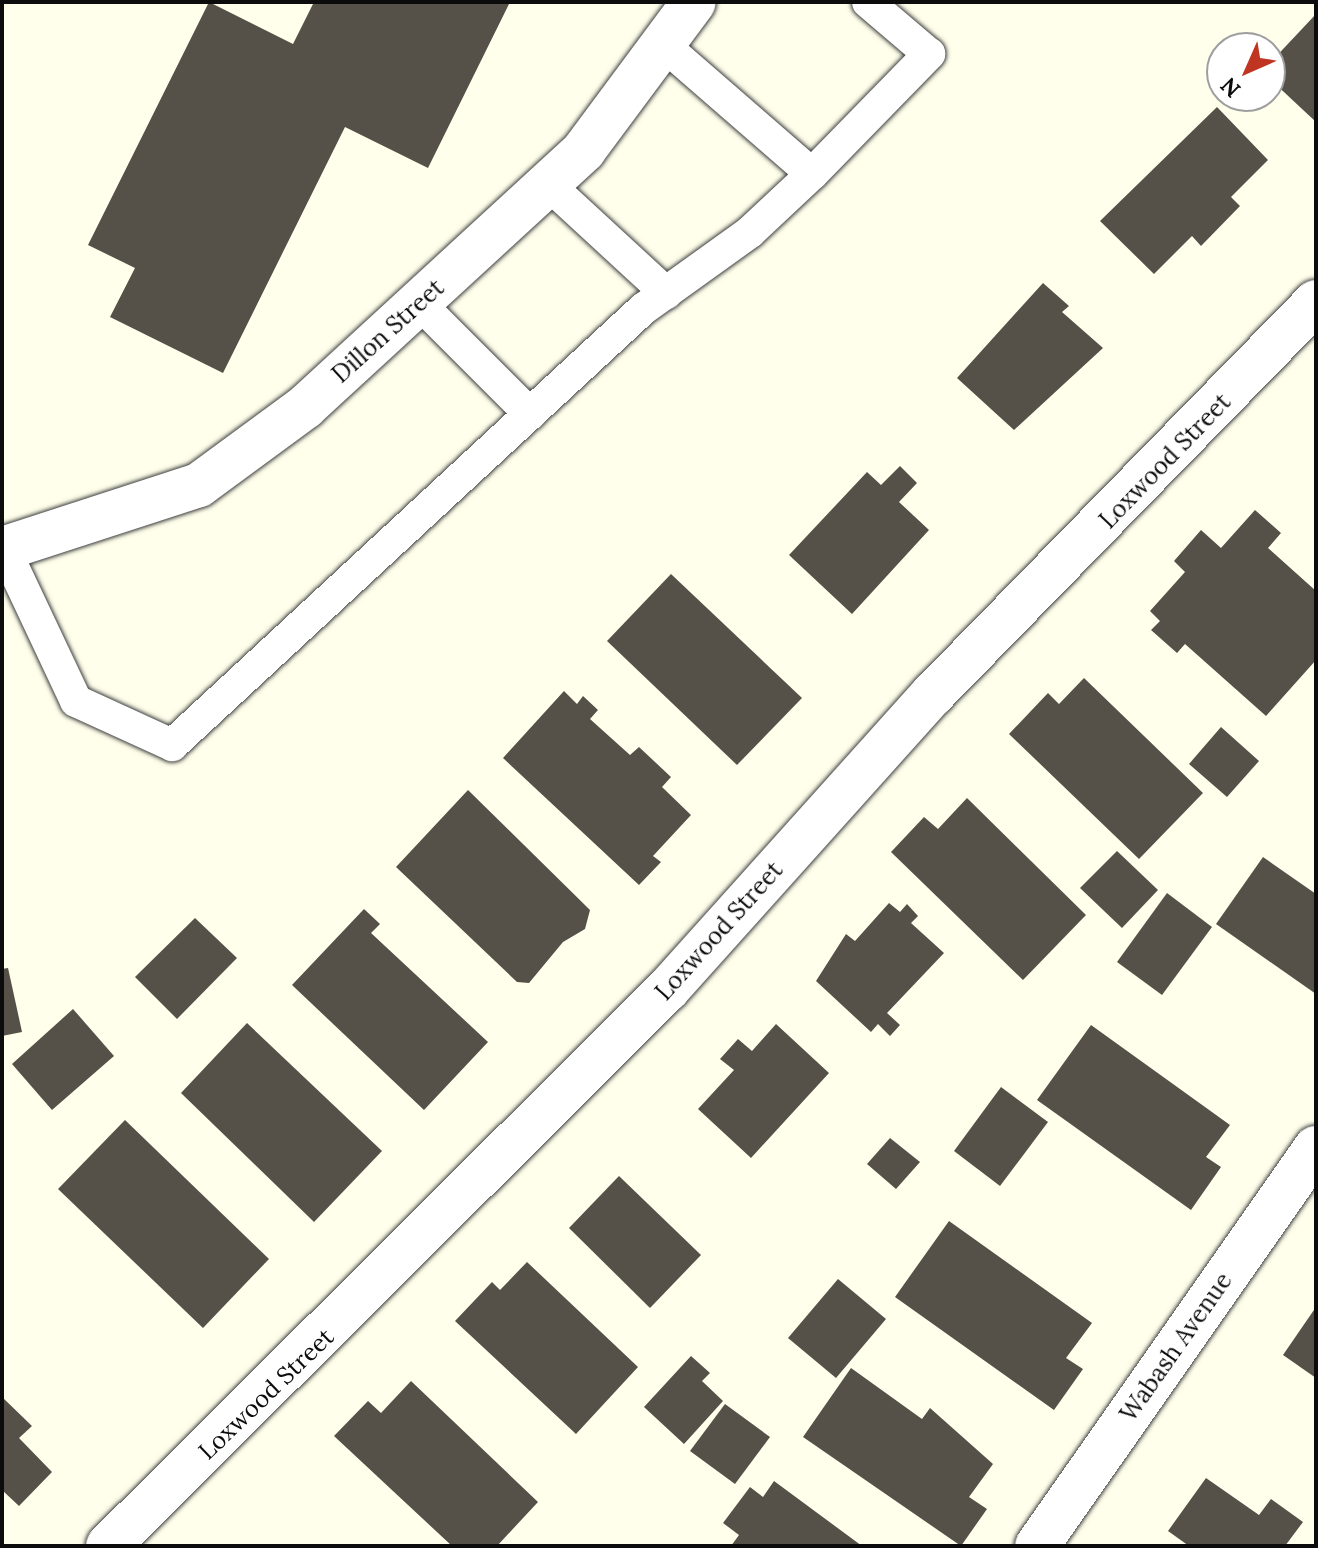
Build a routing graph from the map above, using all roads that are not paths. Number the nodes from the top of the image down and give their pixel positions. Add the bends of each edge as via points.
1 (694, 2) edge
2 (868, 2) edge
3 (666, 47) junction
4 (812, 174) junction
5 (548, 184) junction
6 (666, 293) junction
7 (1316, 302) edge
8 (419, 303) junction
9 (530, 414) junction
10 (3, 548) edge
11 (1316, 1148) edge
12 (108, 1546) edge
13 (1037, 1546) edge

1 - 3 street, Dillon Street
2 - 4 lane via 929,54
3 - 4 lane
3 - 5 street, Dillon Street via 616,115
4 - 6 lane via 750,232
5 - 6 lane
5 - 8 street, Dillon Street
6 - 9 lane
7 - 12 street, Loxwood Street via 933,694 667,990
8 - 9 lane
8 - 10 street, Dillon Street via 305,407 208,480 154,506
9 - 10 lane via 172,745 76,701
11 - 13 street, Wabash Avenue

